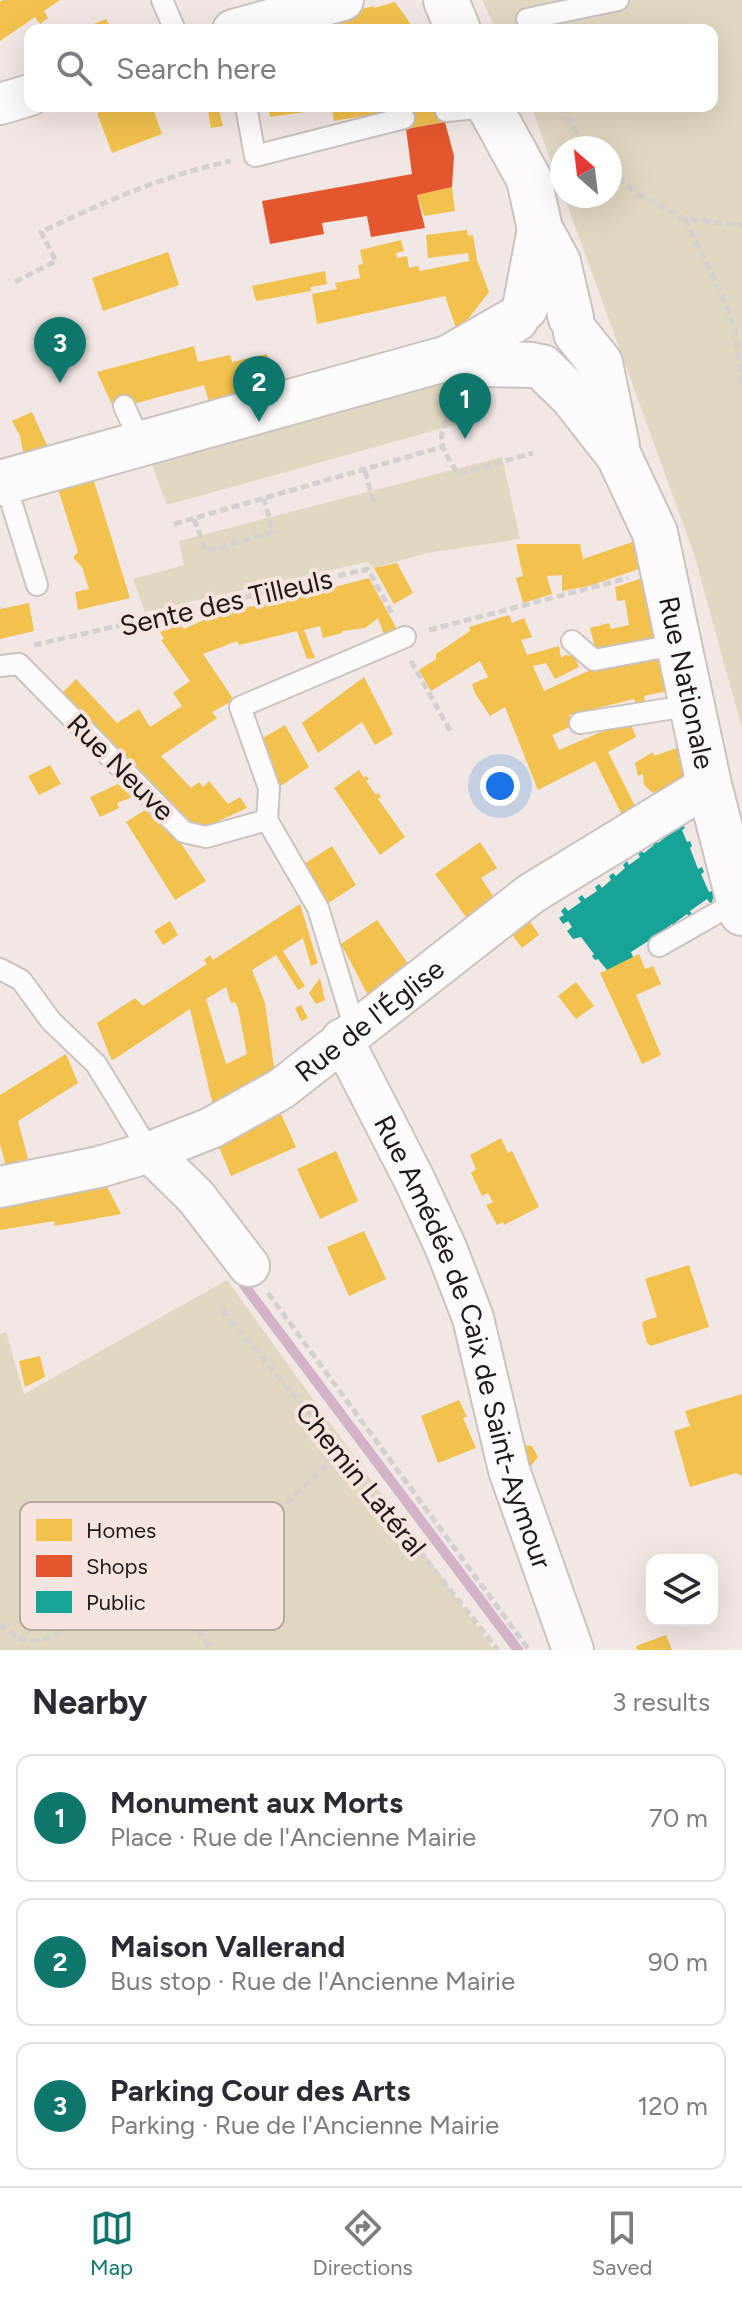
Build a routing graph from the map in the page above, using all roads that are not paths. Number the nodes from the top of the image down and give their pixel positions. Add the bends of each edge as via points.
1 (162, 0) edge
2 (343, 0) edge
3 (446, 0) edge
4 (618, 0) edge
5 (527, 19) dead end
6 (172, 24) edge
7 (255, 24) edge
8 (456, 24) edge
9 (24, 97) edge
10 (0, 104) edge
11 (247, 112) edge
12 (450, 112) edge
13 (404, 118) dead end
14 (491, 123) edge
15 (540, 229) junction
16 (520, 313) junction
17 (573, 326) junction
18 (448, 358) junction
19 (537, 366) junction
20 (619, 456) junction
21 (2, 482) edge
22 (37, 585) dead end
23 (402, 638) road end
24 (572, 641) dead end
25 (680, 644) junction
26 (10, 665) edge
27 (693, 705) junction
28 (580, 723) dead end
29 (709, 785) junction
30 (267, 820) junction
31 (740, 907) edge
32 (659, 946) dead end
33 (0, 969) edge
34 (349, 1034) junction
35 (150, 1152) junction
36 (0, 1187) edge
37 (249, 1266) road end
38 (573, 1650) edge

1 - 6 lane
2 - 7 street
3 - 8 street
4 - 5 lane
9 - 10 street
11 - 13 lane via 255,156
12 - 14 lane
14 - 15 street, Rue Nationale via 529,179
15 - 16 street, Rue Nationale
15 - 17 street, Rue Nationale via 558,262
16 - 17 street via 550,303 559,306
16 - 18 street
16 - 19 street via 512,327 513,345 524,360
17 - 19 street via 572,350 566,357
17 - 20 street, Rue Nationale via 600,363
18 - 19 street
18 - 21 street via 122,444
19 - 20 street, Rue Nationale via 572,396
20 - 25 street, Rue Nationale via 655,533
21 - 22 lane
23 - 30 lane via 240,707 269,788
24 - 25 lane via 594,660
25 - 27 street, Rue Nationale
26 - 30 lane, Rue Neuve via 184,832 206,837
27 - 28 lane
27 - 29 street, Rue Nationale
29 - 31 street, Rue Nationale
29 - 34 street, Rue de l'Église via 532,893
30 - 34 lane via 318,908
31 - 32 lane
33 - 35 lane via 21,980 51,1021 96,1064
34 - 35 street, Rue de l'Église via 281,1089 211,1128
34 - 38 street, Rue Amédée de Caix de Saint-Aymour via 467,1304 509,1470
35 - 36 street, Rue de l'Église
35 - 37 street via 196,1197

